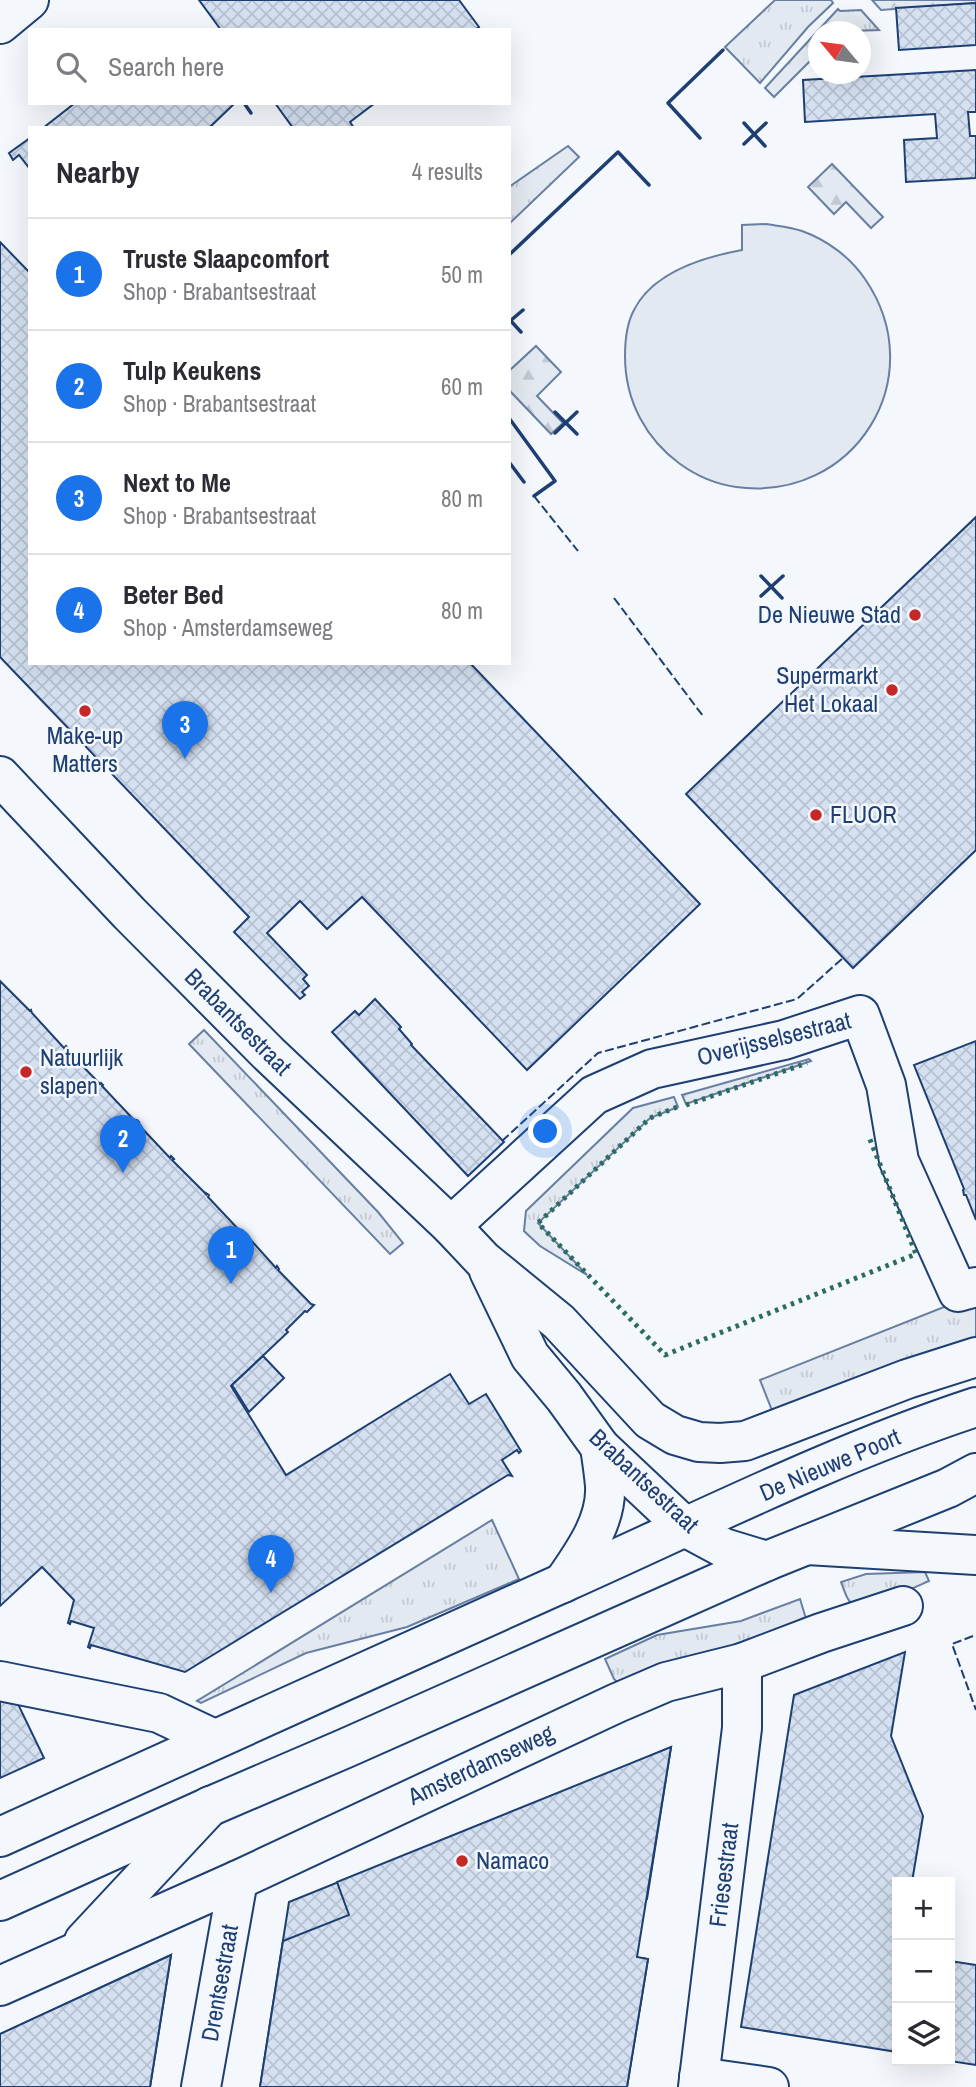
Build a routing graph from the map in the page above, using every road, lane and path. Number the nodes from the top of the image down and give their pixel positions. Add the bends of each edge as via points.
1 (29, 0) edge
2 (0, 24) edge
3 (2, 782) edge
4 (451, 1226) junction
5 (483, 1260) junction
6 (967, 1289) edge
7 (976, 1357) edge
8 (976, 1392) edge
9 (976, 1408) edge
10 (925, 1424) junction
11 (699, 1442) joint
12 (600, 1447) junction
13 (966, 1480) edge
14 (685, 1527) junction
15 (807, 1545) junction
16 (976, 1555) edge
17 (767, 1561) junction
18 (563, 1583) junction
19 (903, 1606) dead end
20 (743, 1663) junction
21 (0, 1681) edge
22 (214, 1739) junction
23 (211, 1806) junction
24 (0, 1838) edge
25 (238, 1880) junction
26 (0, 1901) edge
27 (70, 1955) junction
28 (0, 1986) edge
29 (699, 2082) edge
30 (201, 2087) edge
31 (768, 2087) edge

1 - 2 street
3 - 4 street, Brabantsestraat via 268,1053
4 - 5 street, Brabantsestraat
4 - 6 street, Overijsselsestraat via 594,1095 652,1069 784,1040 860,1015 886,1085 899,1161
5 - 11 street, Brabantsestraat via 559,1322 650,1420
5 - 12 street, Brabantsestraat via 530,1356
7 - 11 street, De Nieuwe Poort via 745,1441
8 - 10 street
9 - 10 street, De Nieuwe Poort
10 - 14 street, De Nieuwe Poort
12 - 14 street, Brabantsestraat
12 - 18 street via 605,1489 599,1519
13 - 15 street
14 - 17 street, Brabantsestraat via 724,1548
14 - 18 street
15 - 16 street
15 - 17 street
17 - 23 street, Amsterdamseweg
18 - 22 street
19 - 20 street, Amsterdamseweg
20 - 25 street, Amsterdamseweg via 666,1682 617,1703
20 - 29 street, Friesestraat via 742,1728
21 - 22 street via 159,1713
22 - 24 street
23 - 26 street, Amsterdamseweg
23 - 27 street, Amsterdamseweg
25 - 27 street, Amsterdamseweg
25 - 30 street, Drentsestraat
27 - 28 street, Amsterdamseweg
29 - 31 street

